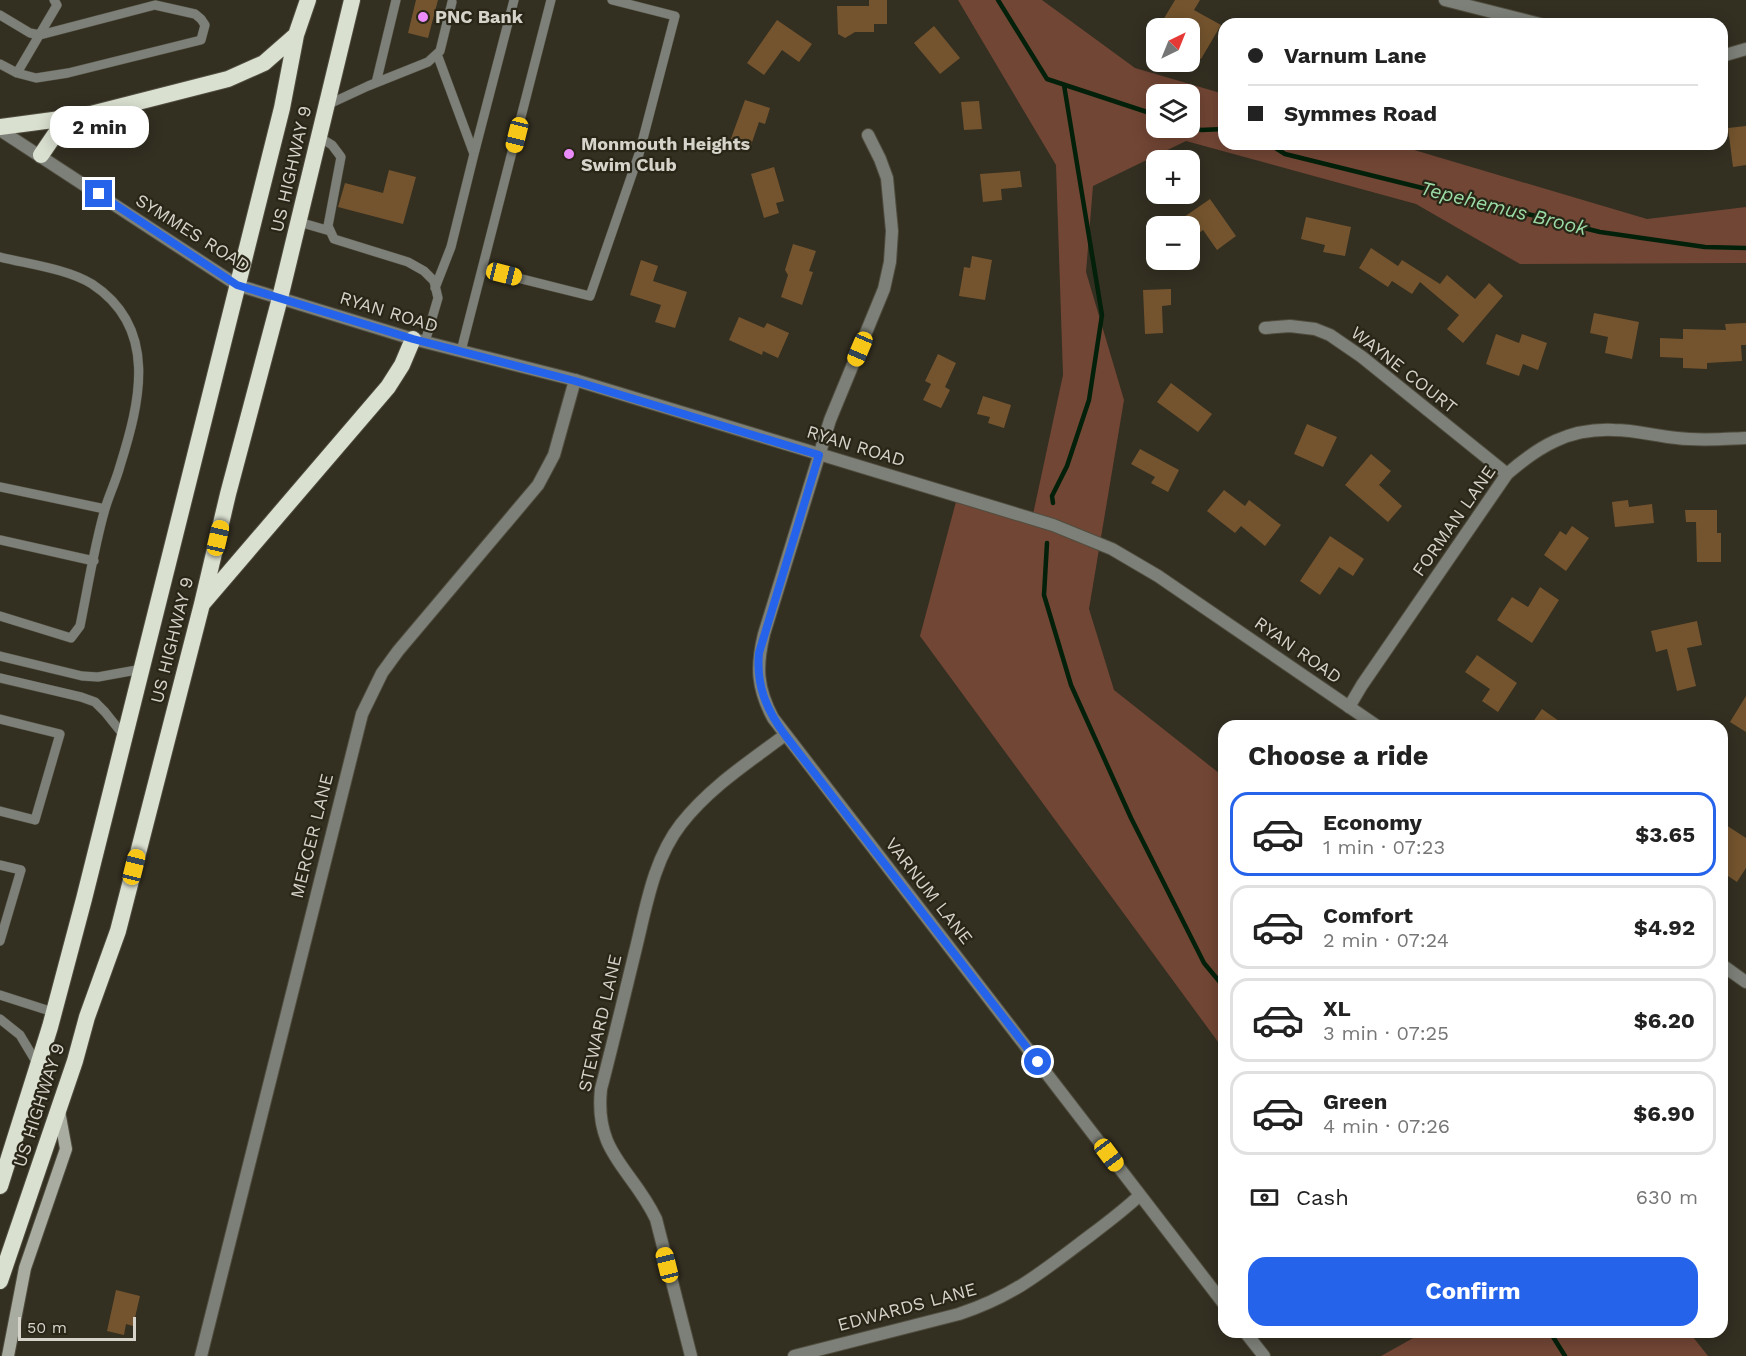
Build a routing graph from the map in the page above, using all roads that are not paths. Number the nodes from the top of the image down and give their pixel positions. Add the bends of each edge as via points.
1 (54, 0) edge
2 (352, 0) edge
3 (396, 0) edge
4 (514, 0) edge
5 (551, 0) edge
6 (612, 0) edge
7 (1445, 0) edge
8 (304, 2) edge
9 (452, 2) dead end
10 (1460, 2) edge
11 (0, 15) edge
12 (1518, 18) edge
13 (296, 34) junction
14 (40, 35) junction
15 (1746, 49) edge
16 (437, 54) junction
17 (1728, 54) edge
18 (0, 64) edge
19 (17, 73) junction
20 (376, 83) junction
21 (327, 105) junction
22 (83, 116) junction
23 (0, 128) edge
24 (868, 135) dead end
25 (319, 137) junction
26 (474, 154) junction
27 (41, 155) junction
28 (299, 222) junction
29 (330, 231) junction
30 (0, 257) edge
31 (482, 269) junction
32 (237, 285) junction
33 (435, 288) junction
34 (280, 298) junction
35 (1265, 327) dead end
36 (419, 341) junction
37 (461, 351) junction
38 (575, 381) junction
39 (1746, 438) edge
40 (819, 455) junction
41 (1507, 474) junction
42 (0, 487) edge
43 (105, 509) junction
44 (0, 540) edge
45 (94, 561) junction
46 (202, 604) junction
47 (0, 615) edge
48 (0, 656) edge
49 (142, 669) junction
50 (0, 678) edge
51 (1349, 707) junction
52 (0, 719) edge
53 (1368, 720) edge
54 (785, 735) junction
55 (125, 737) junction
56 (0, 811) edge
57 (0, 866) edge
58 (0, 941) edge
59 (1728, 969) edge
60 (1746, 981) edge
61 (0, 994) edge
62 (53, 1012) junction
63 (0, 1019) edge
64 (39, 1066) junction
65 (58, 1109) junction
66 (0, 1186) edge
67 (1140, 1195) junction
68 (0, 1281) edge
69 (1218, 1296) edge
70 (1250, 1338) edge
71 (8, 1356) edge
72 (201, 1356) edge
73 (691, 1356) edge
74 (794, 1356) edge
75 (1264, 1356) edge

1 - 14 lane via 57,6
2 - 21 highway, US HIGHWAY 9
3 - 20 lane
4 - 26 lane
5 - 31 lane
6 - 31 lane via 675,16 639,154 590,296
7 - 10 street
8 - 13 highway, US HIGHWAY 9
9 - 16 lane
10 - 12 street
11 - 14 lane
13 - 22 highway via 264,63 228,79
13 - 32 highway, US HIGHWAY 9 via 282,108
14 - 19 lane
14 - 19 lane via 155,5 195,14 205,26 201,40 36,78
15 - 17 street
16 - 20 lane via 428,62
16 - 26 lane
18 - 19 lane
20 - 21 lane
21 - 25 highway, US HIGHWAY 9
22 - 23 highway
22 - 27 highway via 58,130
23 - 27 street, SYMMES ROAD
24 - 40 street, VARNUM LANE via 887,178 892,231 890,262 884,289
25 - 28 highway, US HIGHWAY 9
25 - 29 lane via 341,157
26 - 33 lane via 451,247
27 - 32 street, SYMMES ROAD
28 - 29 lane
28 - 34 highway, US HIGHWAY 9
29 - 33 lane via 334,238 416,266 434,281
30 - 43 lane via 90,283 122,314 134,336 139,356 137,398
31 - 37 lane
32 - 34 street, SYMMES ROAD
32 - 49 highway, US HIGHWAY 9
33 - 36 lane via 438,298
34 - 36 street, RYAN ROAD
34 - 46 highway, US HIGHWAY 9
35 - 41 street, WAYNE COURT via 1290,326 1330,335
36 - 37 street, RYAN ROAD
36 - 46 highway via 388,387
37 - 38 street, RYAN ROAD
38 - 40 street, RYAN ROAD
38 - 72 street, MERCER LANE via 554,454 538,485 398,651 362,714
39 - 41 street, FORMAN LANE via 1701,440 1615,430 1582,432 1542,446
40 - 51 street, RYAN ROAD via 1053,525 1112,549 1158,576
40 - 54 street, VARNUM LANE via 759,653 759,684 765,704
41 - 51 street, FORMAN LANE
42 - 43 lane
43 - 45 lane
44 - 45 lane
45 - 47 lane via 80,626 71,638
46 - 65 highway, US HIGHWAY 9 via 118,932
48 - 49 lane via 98,677
49 - 55 highway, US HIGHWAY 9
50 - 55 lane via 95,702
51 - 53 street, RYAN ROAD
52 - 56 lane via 60,734 35,820
54 - 67 street, VARNUM LANE
54 - 73 street, STEWARD LANE via 700,802 665,849 652,886 601,1089 602,1129 617,1160 656,1219
55 - 62 highway, US HIGHWAY 9
57 - 58 lane via 21,870
59 - 60 street
61 - 62 lane
62 - 64 highway, US HIGHWAY 9
63 - 64 lane via 20,1035
64 - 66 highway, US HIGHWAY 9
65 - 68 highway, US HIGHWAY 9
65 - 71 main road via 66,1149 25,1268
67 - 69 street, VARNUM LANE
67 - 74 street, EDWARDS LANE via 1035,1278 993,1301 959,1314
70 - 75 street

